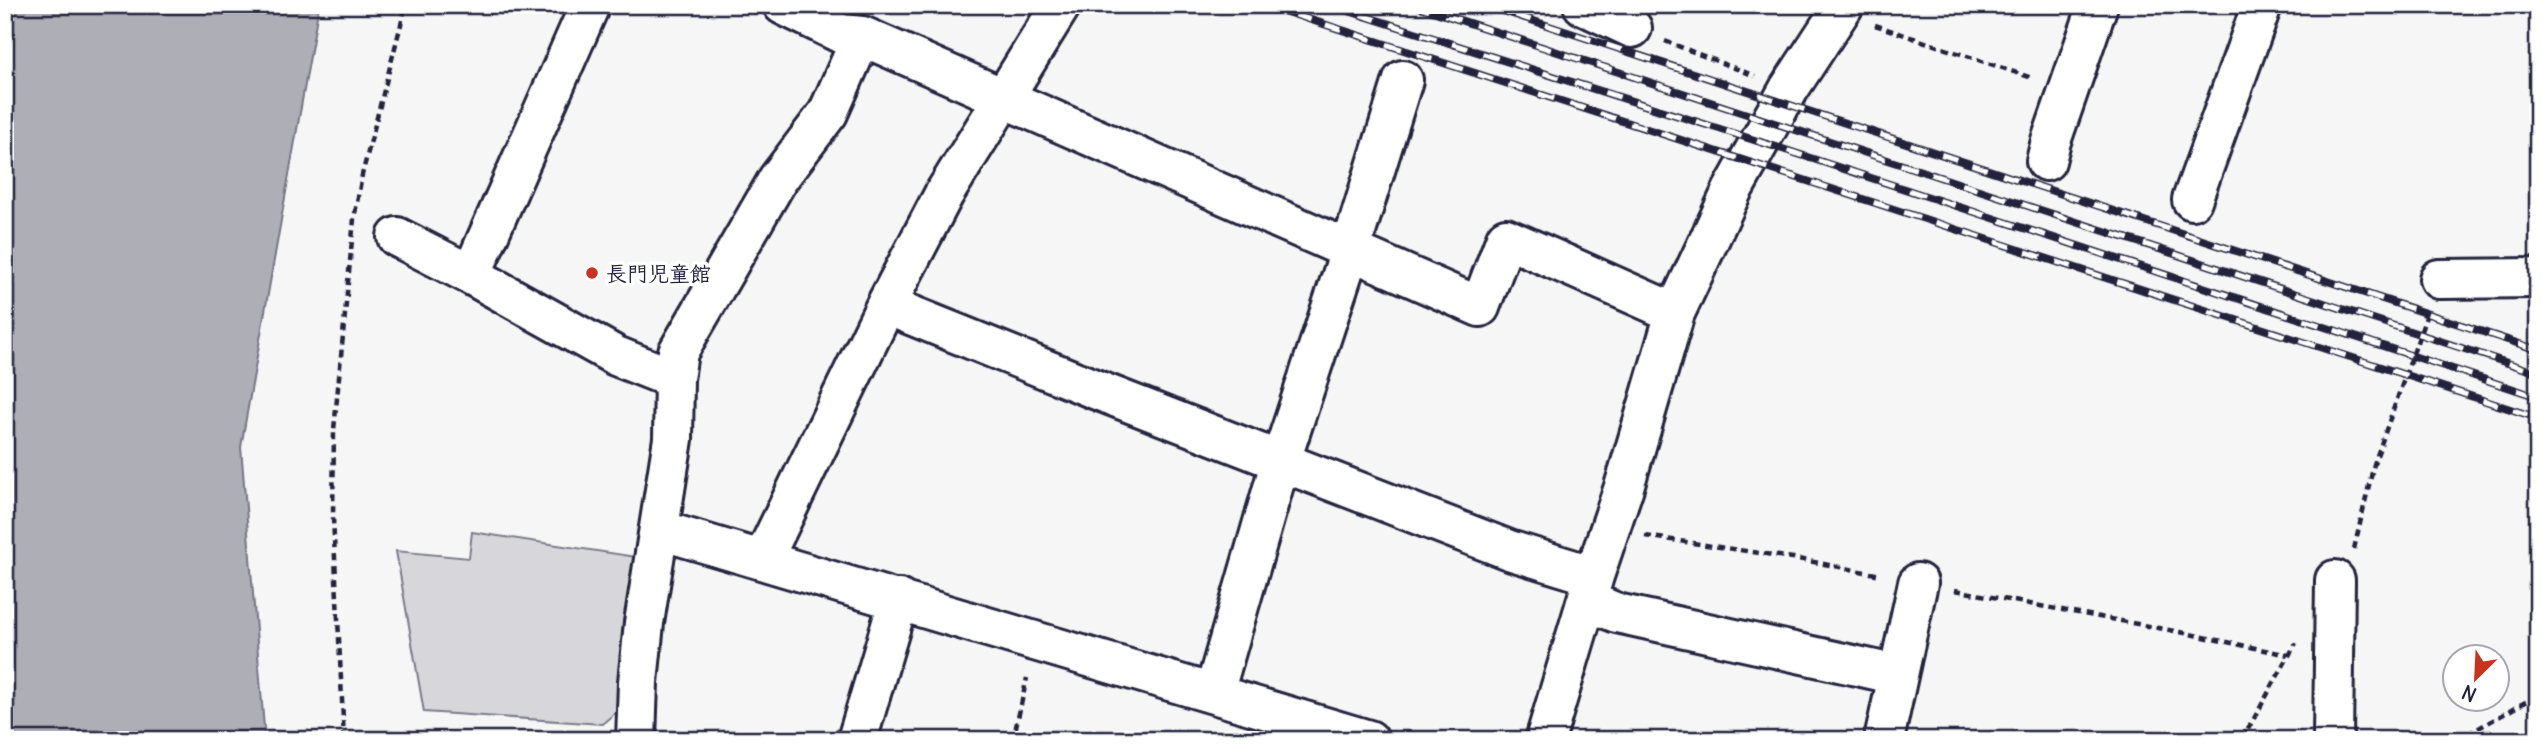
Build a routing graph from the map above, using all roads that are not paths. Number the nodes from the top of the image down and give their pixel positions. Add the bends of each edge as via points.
1 (590, 5) edge
2 (783, 5) edge
3 (1061, 5) edge
4 (1583, 5) edge
5 (2098, 5) edge
6 (2262, 5) edge
7 (1842, 9) edge
8 (1632, 28) road end
9 (862, 36) junction
10 (1403, 80) dead end
11 (1005, 99) junction
12 (2046, 161) dead end
13 (2192, 200) dead end
14 (397, 237) dead end
15 (1350, 251) junction
16 (471, 275) junction
17 (2538, 278) edge
18 (2439, 279) road end
19 (886, 305) junction
20 (1675, 313) junction
21 (674, 379) junction
22 (1281, 460) junction
23 (660, 530) junction
24 (763, 559) junction
25 (2335, 580) road end
26 (1918, 583) dead end
27 (1590, 588) junction
28 (899, 599) junction
29 (1898, 675) junction
30 (1214, 693) junction
31 (636, 740) edge
32 (858, 740) edge
33 (1369, 740) edge
34 (1545, 740) edge
35 (1884, 740) edge
36 (2333, 740) edge

1 - 16 street
2 - 9 street via 842,34
3 - 11 street
4 - 8 street
5 - 12 street
6 - 13 street
7 - 20 street via 1789,89 1732,191
9 - 11 street
9 - 21 street via 828,113 778,179 678,352
10 - 15 street
11 - 15 street
11 - 19 street via 944,194
14 - 16 street
15 - 20 street via 1480,307 1506,239
15 - 22 street
16 - 21 street via 616,356
17 - 18 street
19 - 22 street
19 - 24 street
20 - 27 street
21 - 23 street via 673,439
22 - 27 street via 1509,550
22 - 30 street
23 - 24 street
23 - 31 street via 644,623
24 - 28 street
25 - 36 street
26 - 29 street
27 - 29 street via 1617,613
27 - 34 street
28 - 30 street
28 - 32 street
29 - 35 street
30 - 33 street

